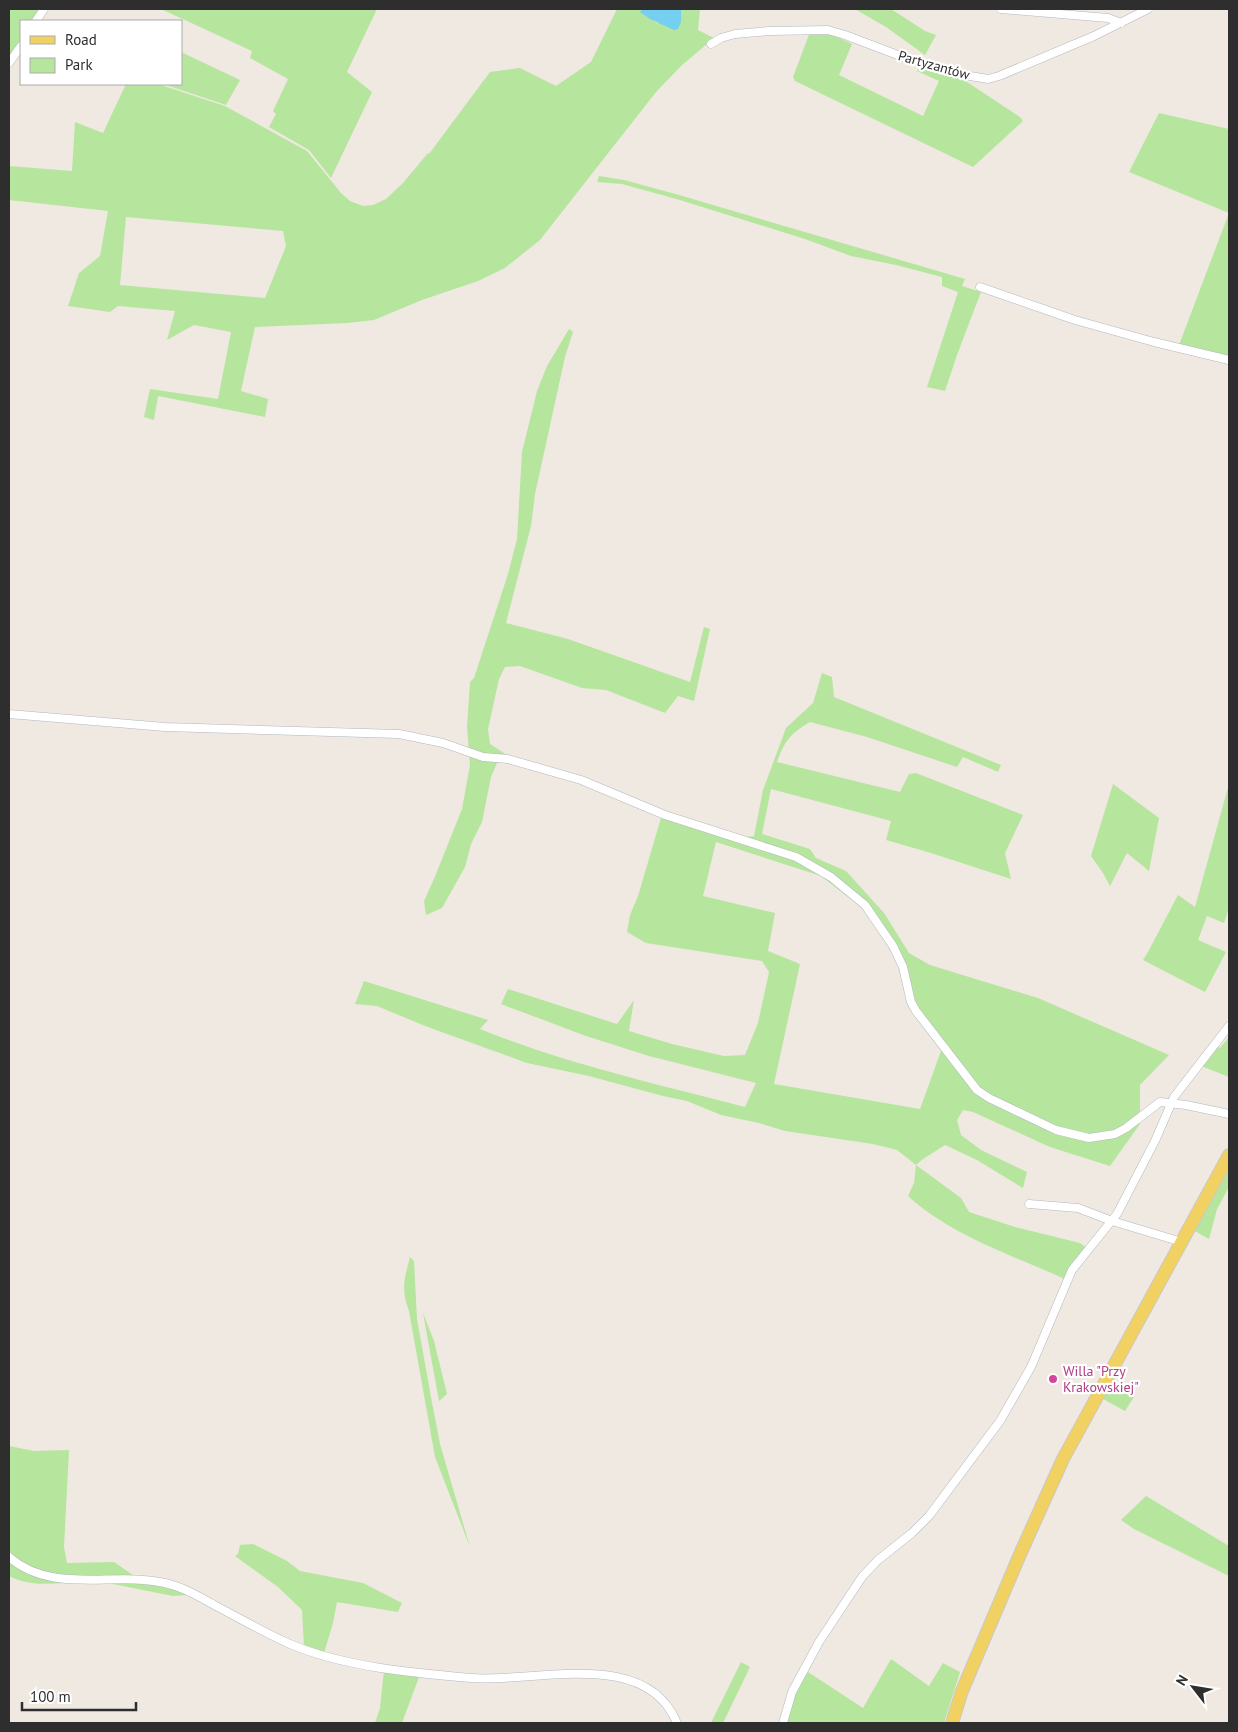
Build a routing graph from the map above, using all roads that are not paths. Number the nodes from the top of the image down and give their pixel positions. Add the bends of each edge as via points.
1 (44, 9) edge
2 (1001, 9) edge
3 (1148, 9) edge
4 (37, 20) edge
5 (1121, 23) junction
6 (711, 44) dead end
7 (20, 47) edge
8 (9, 63) edge
9 (980, 287) dead end
10 (1229, 360) edge
11 (9, 714) edge
12 (1229, 1026) edge
13 (1172, 1102) junction
14 (1229, 1114) edge
15 (1229, 1155) edge
16 (1029, 1204) dead end
17 (1112, 1221) junction
18 (1182, 1242) junction
19 (9, 1557) edge
20 (677, 1723) edge
21 (782, 1723) edge
22 (952, 1723) edge

1 - 4 street
2 - 5 street via 1108,18
3 - 5 street, Partyzantów
5 - 6 street, Partyzantów via 988,79 913,60 828,30 735,34
7 - 8 street
9 - 10 street via 1075,320
11 - 13 street via 165,727 399,734 443,742 483,757 508,759 581,780 665,815 796,857 831,876 865,905 876,919 903,967 911,1002 919,1016 970,1082 989,1098 1056,1130 1089,1138 1121,1131 1158,1103
12 - 13 street
13 - 14 street
13 - 17 street
15 - 18 main road
16 - 17 street via 1078,1208
17 - 18 street
17 - 21 street via 1072,1270 1031,1366 991,1435 929,1516 862,1577 819,1642 792,1692
18 - 22 main road via 1052,1481 962,1691
19 - 20 street via 26,1569 60,1579 138,1579 175,1586 309,1652 331,1658 474,1678 616,1676 655,1693 671,1709

